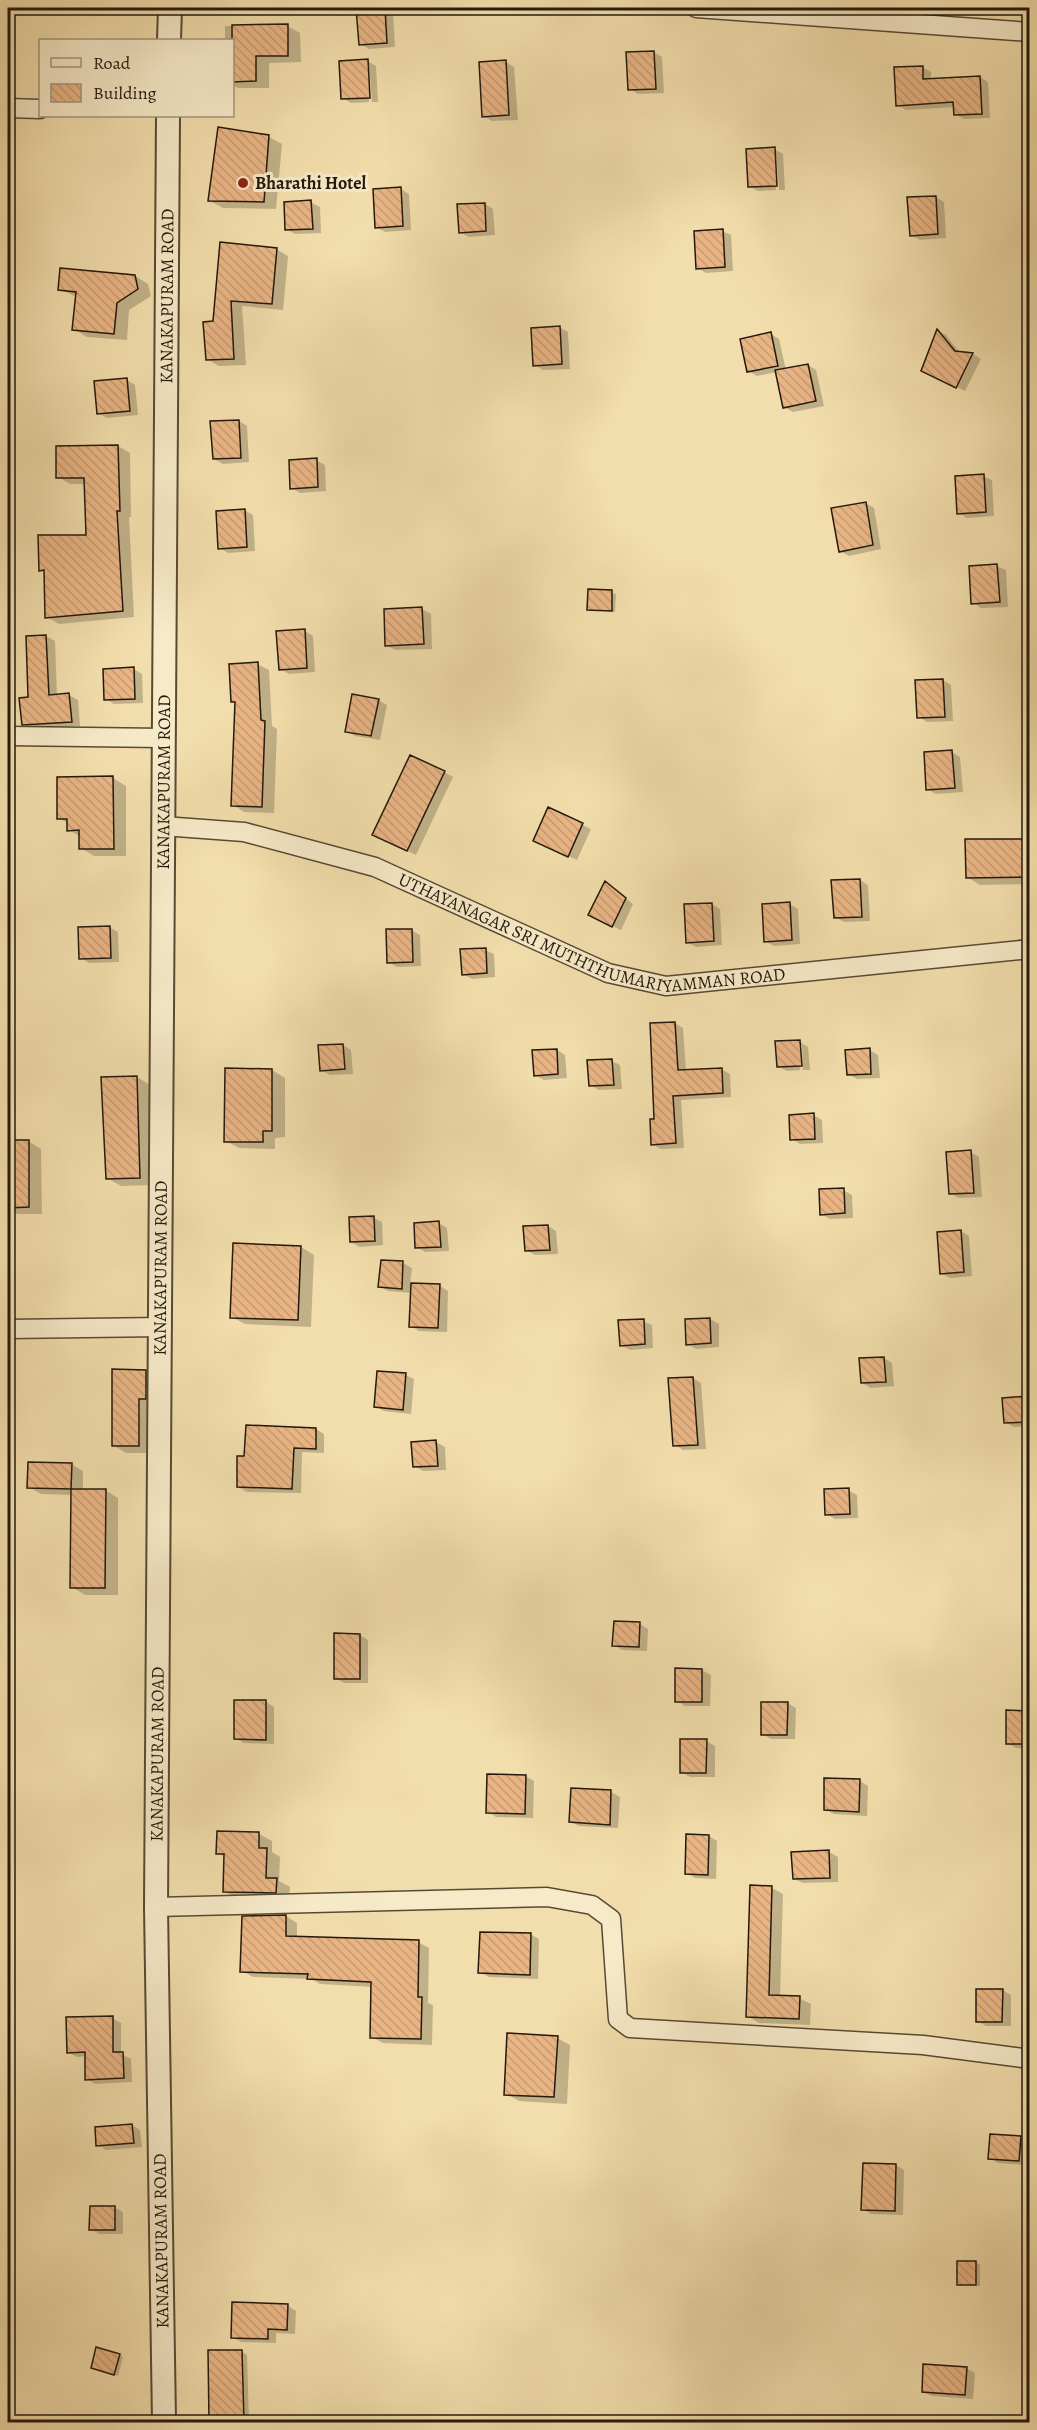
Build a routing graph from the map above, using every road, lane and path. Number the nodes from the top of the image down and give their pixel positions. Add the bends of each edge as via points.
1 (170, 8) edge
2 (696, 8) edge
3 (1029, 32) edge
4 (169, 39) edge
5 (8, 108) edge
6 (39, 109) edge
7 (168, 117) edge
8 (8, 736) edge
9 (163, 738) junction
10 (163, 826) junction
11 (1029, 949) edge
12 (162, 1327) junction
13 (8, 1329) edge
14 (156, 1907) junction
15 (1029, 2059) edge
16 (164, 2422) edge

1 - 4 street
2 - 3 street
5 - 6 street
7 - 9 street, KANAKAPURAM ROAD
8 - 9 street
9 - 10 street, KANAKAPURAM ROAD
10 - 11 street, UTHAYANAGAR SRI MUTHTHUMARIYAMMAN ROAD via 244,832 375,867 608,973 666,986
10 - 12 street, KANAKAPURAM ROAD
12 - 13 street
12 - 14 street, KANAKAPURAM ROAD
14 - 15 street via 547,1897 592,1905 611,1918 618,2019 630,2028 923,2045
14 - 16 street, KANAKAPURAM ROAD

